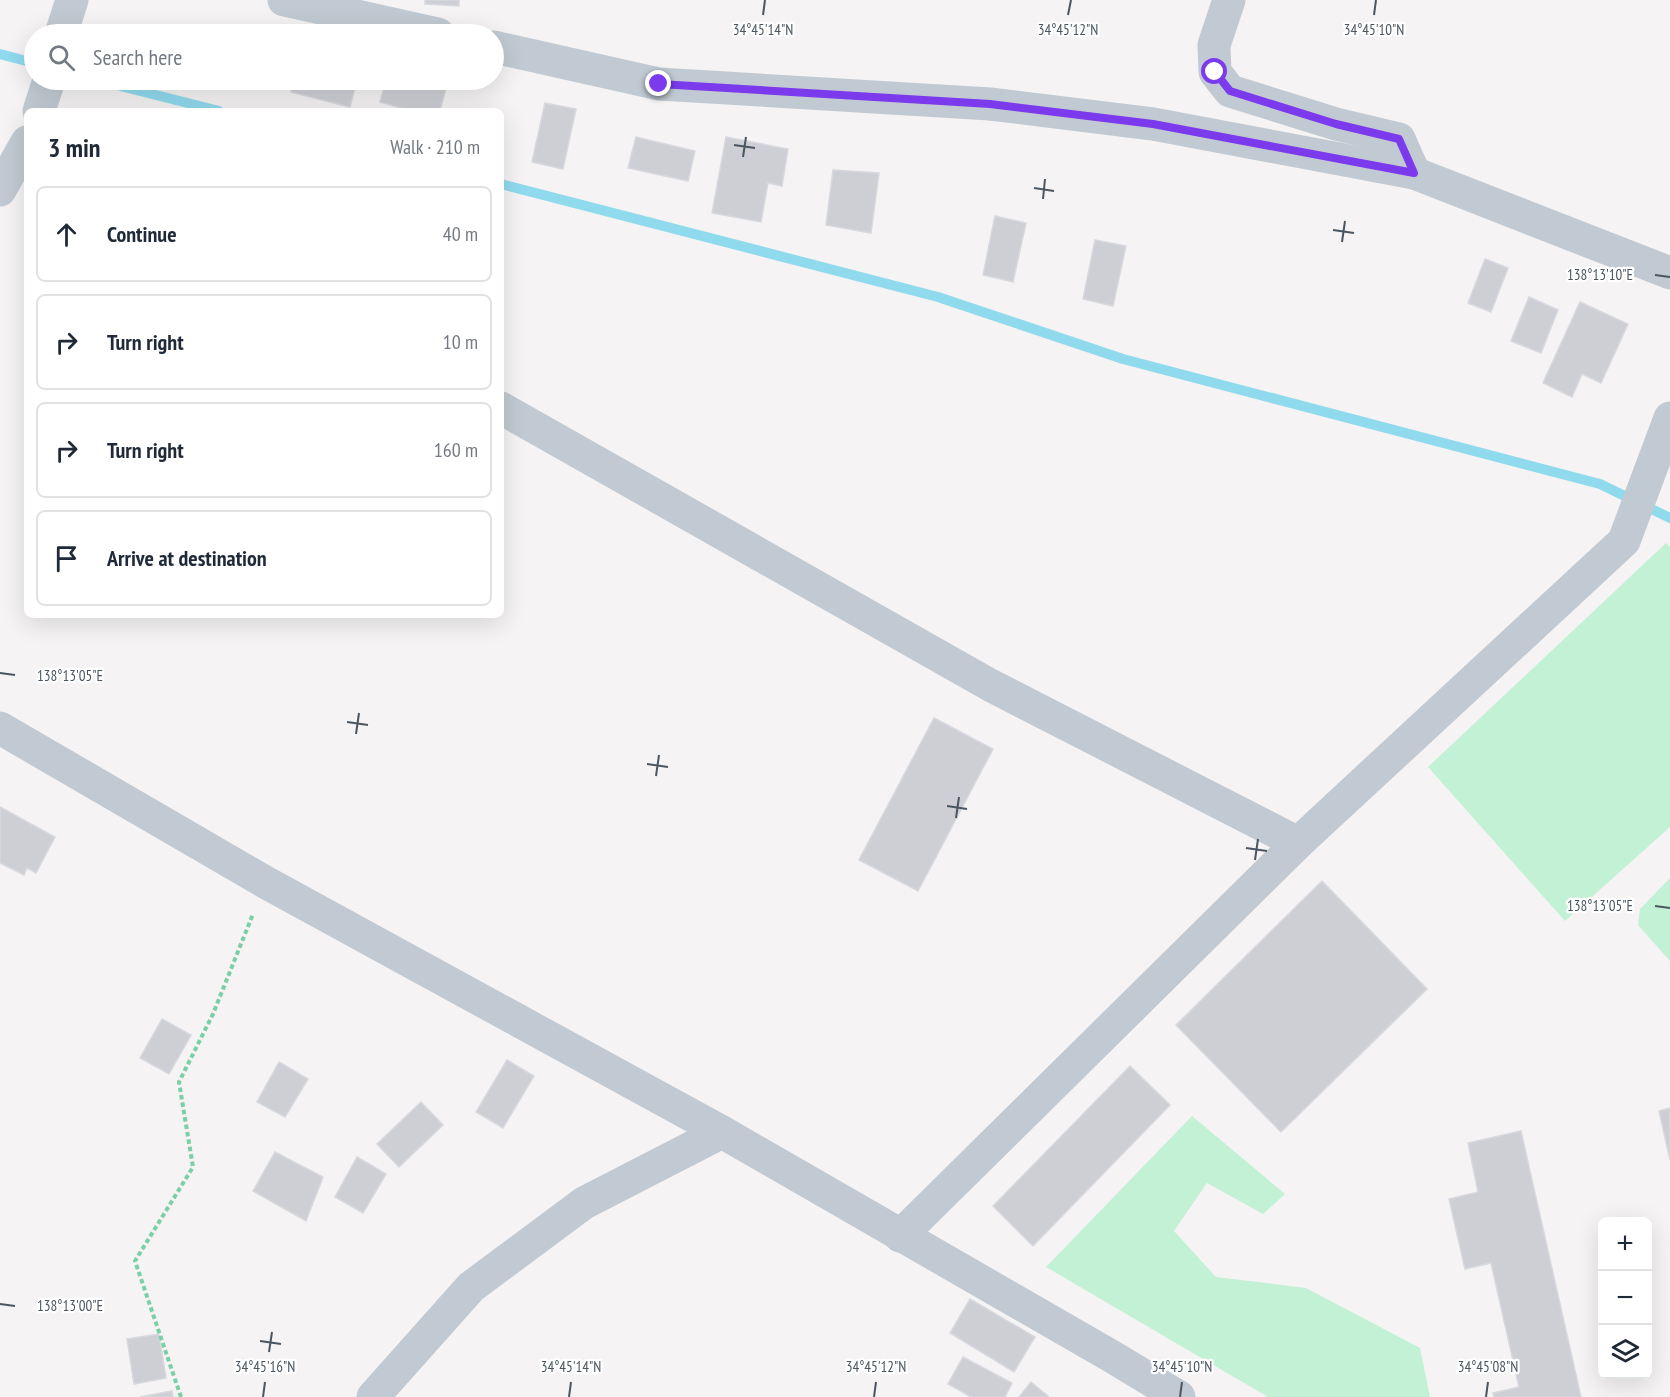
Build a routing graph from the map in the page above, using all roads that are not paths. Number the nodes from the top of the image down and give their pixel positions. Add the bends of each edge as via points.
1 (72, 0) edge
2 (284, 0) edge
3 (1229, 0) edge
4 (64, 24) edge
5 (393, 24) edge
6 (504, 49) edge
7 (46, 90) edge
8 (40, 108) edge
9 (24, 147) edge
10 (1414, 173) junction
11 (0, 190) edge
12 (1670, 273) edge
13 (504, 410) edge
14 (1670, 418) edge
15 (0, 728) edge
16 (1298, 843) junction
17 (722, 1132) junction
18 (900, 1236) junction
19 (373, 1397) edge
20 (1179, 1397) edge

1 - 4 street
2 - 5 street
3 - 10 street via 1214,45 1215,72 1230,91 1399,139
6 - 10 street via 659,84 1013,107 1153,124
7 - 8 street
9 - 11 street
10 - 12 street
13 - 16 street via 990,685
14 - 16 street via 1624,542
15 - 17 street via 266,882
16 - 18 street
17 - 18 street
17 - 19 street via 584,1203 480,1280
18 - 20 street

